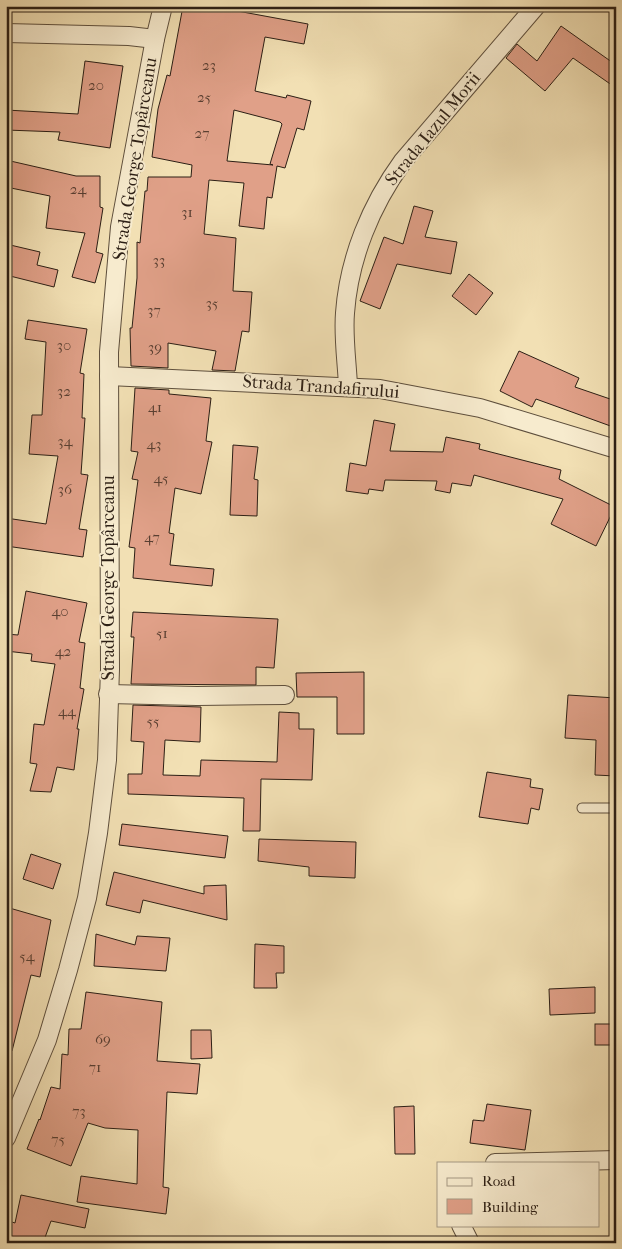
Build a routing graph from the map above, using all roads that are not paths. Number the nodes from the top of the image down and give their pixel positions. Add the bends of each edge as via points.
1 (163, 6) edge
2 (536, 6) edge
3 (6, 33) edge
4 (155, 39) junction
5 (109, 376) junction
6 (348, 386) junction
7 (616, 449) edge
8 (108, 694) junction
9 (285, 695) dead end
10 (582, 808) dead end
11 (616, 808) edge
12 (6, 1138) edge
13 (616, 1160) edge
14 (535, 1162) edge
15 (462, 1226) edge
16 (470, 1243) edge

1 - 4 street, Strada George Topârceanu
2 - 6 street, Strada Iazul Morii via 384,187 356,255 346,304
3 - 4 street
4 - 5 street, Strada George Topârceanu via 120,227
5 - 6 street, Strada Trandafirului
5 - 8 street, Strada George Topârceanu
6 - 7 street, Strada Trandafirului via 380,388 480,408
8 - 9 street
8 - 12 street, Strada George Topârceanu via 107,760 87,898 47,1040
10 - 11 lane
13 - 14 street
15 - 16 street

